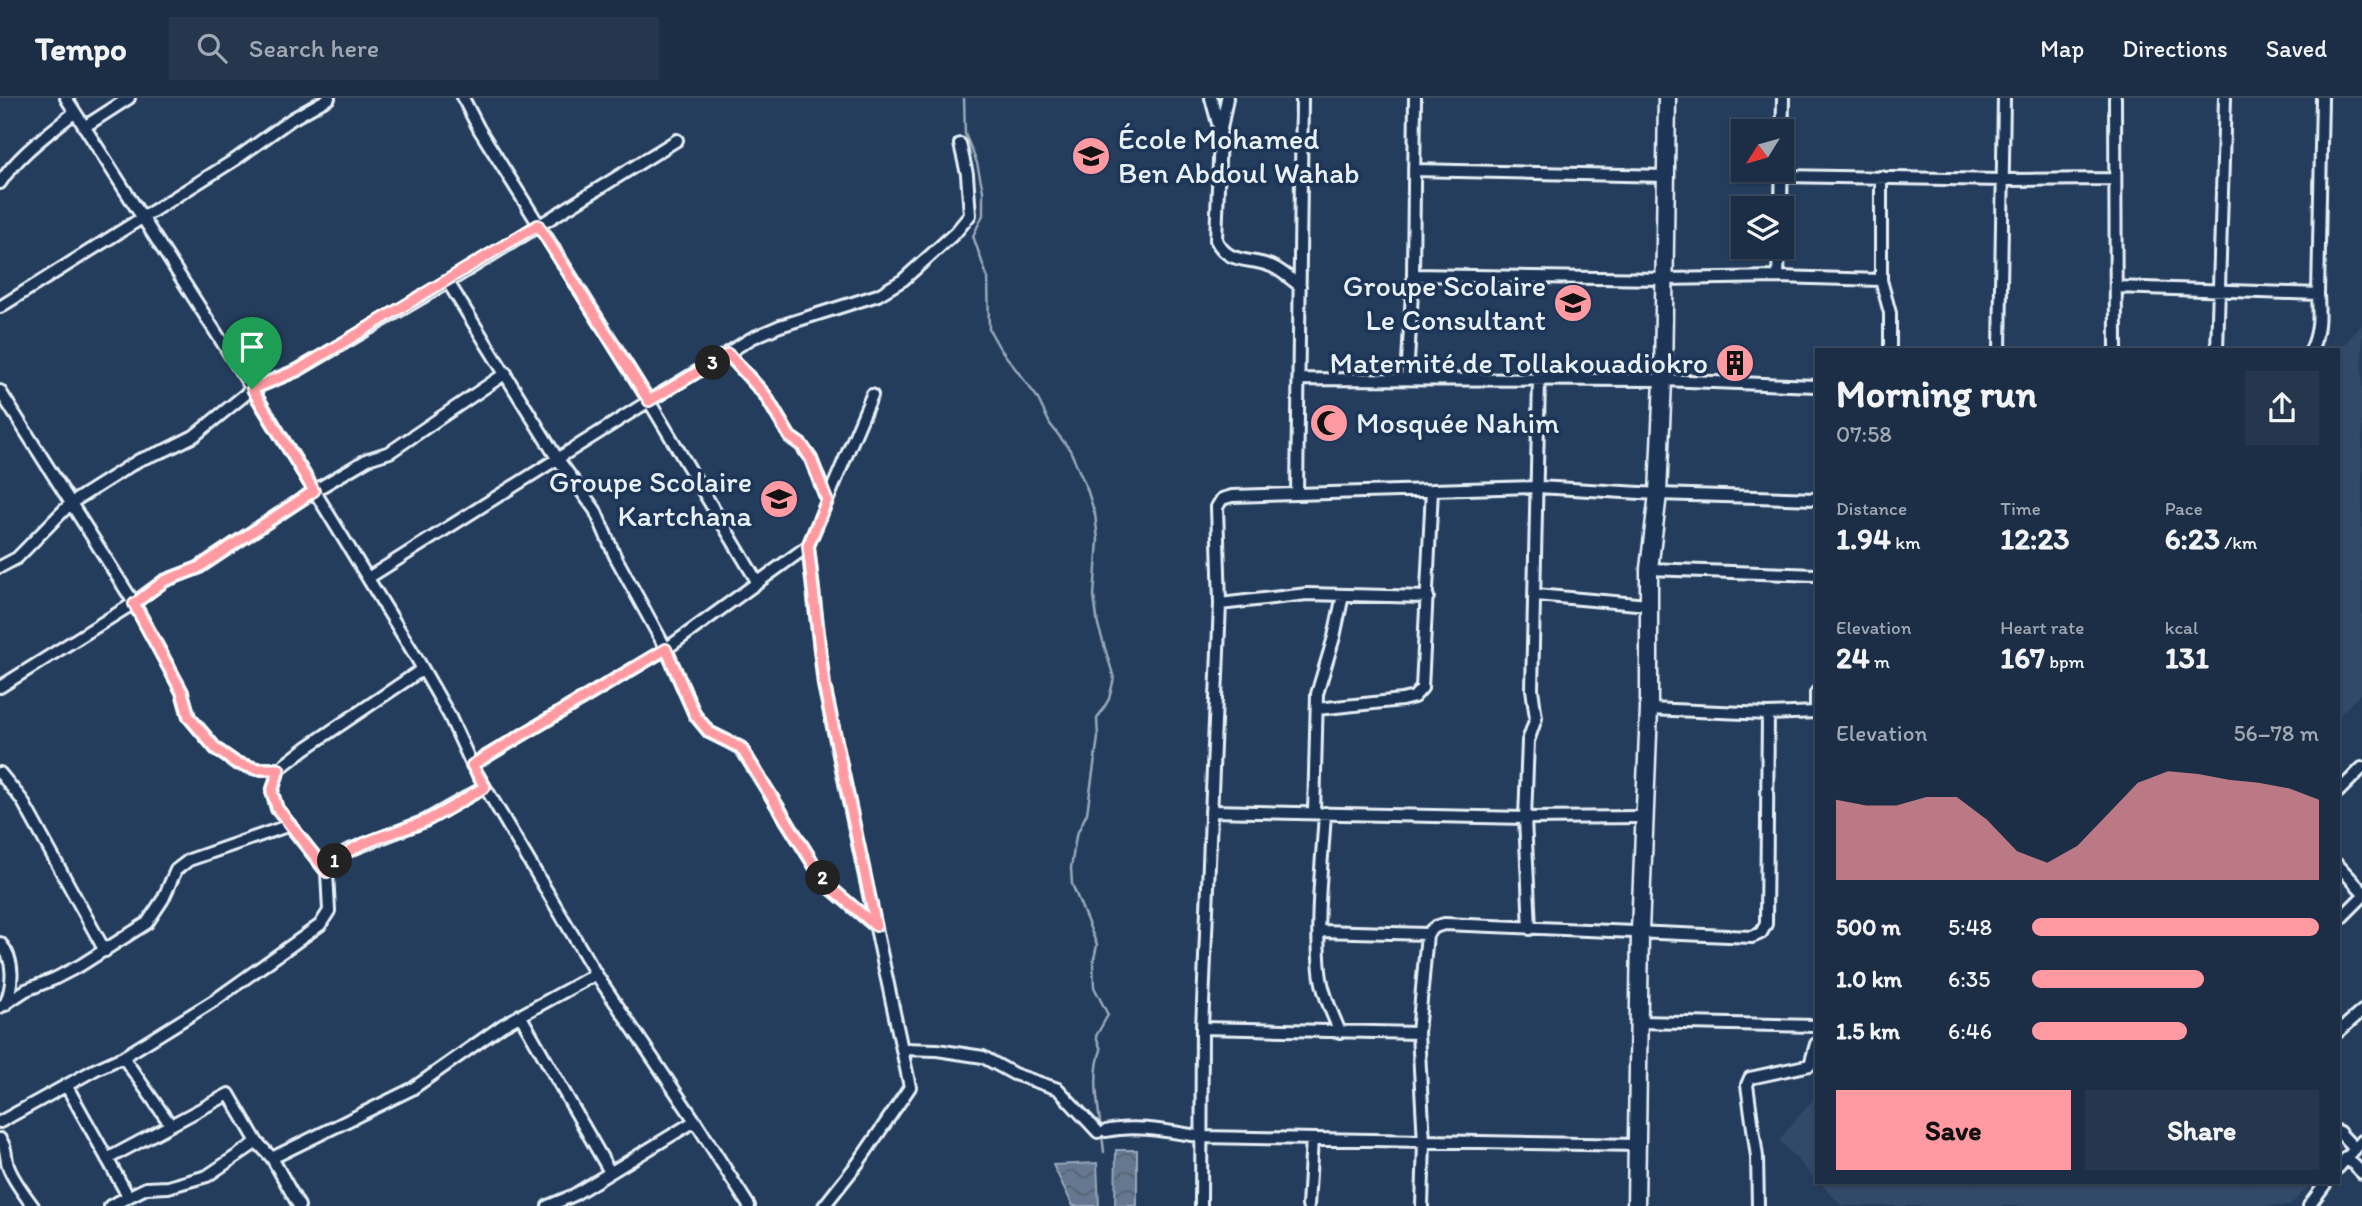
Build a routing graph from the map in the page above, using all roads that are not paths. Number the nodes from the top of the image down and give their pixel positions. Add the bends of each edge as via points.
1 (66, 98) edge
2 (129, 98) edge
3 (329, 98) edge
4 (463, 98) edge
5 (1211, 98) edge
6 (1227, 98) edge
7 (1302, 98) edge
8 (1415, 98) edge
9 (1667, 98) edge
10 (1783, 98) edge
11 (2004, 98) edge
12 (2115, 98) edge
13 (2225, 98) edge
14 (2322, 98) edge
15 (75, 113) junction
16 (1783, 119) edge
17 (84, 127) junction
18 (1220, 134) junction
19 (677, 140) dead end
20 (960, 144) dead end
21 (1414, 170) junction
22 (1666, 176) junction
23 (1794, 176) edge
24 (1881, 177) junction
25 (2115, 179) junction
26 (2003, 180) junction
27 (0, 183) edge
28 (143, 218) junction
29 (538, 225) junction
30 (1779, 259) edge
31 (1413, 275) junction
32 (1778, 276) junction
33 (1664, 279) junction
34 (1881, 280) junction
35 (447, 282) junction
36 (1300, 286) junction
37 (2116, 287) junction
38 (2217, 292) junction
39 (2318, 294) junction
40 (0, 307) edge
41 (1890, 348) edge
42 (2000, 348) edge
43 (2116, 348) edge
44 (2217, 348) edge
45 (2312, 348) edge
46 (728, 354) junction
47 (506, 373) junction
48 (1299, 379) junction
49 (1407, 379) junction
50 (1539, 380) junction
51 (1663, 380) junction
52 (1815, 386) edge
53 (252, 389) junction
54 (0, 391) edge
55 (872, 396) dead end
56 (649, 401) junction
57 (558, 458) junction
58 (1538, 487) junction
59 (1432, 490) junction
60 (314, 491) junction
61 (1297, 494) junction
62 (1658, 494) junction
63 (1815, 499) edge
64 (827, 500) junction
65 (71, 503) junction
66 (808, 546) junction
67 (0, 568) edge
68 (1649, 569) junction
69 (1815, 575) edge
70 (368, 579) junction
71 (758, 583) junction
72 (1343, 595) junction
73 (1536, 595) junction
74 (1428, 597) junction
75 (134, 604) junction
76 (1220, 604) junction
77 (1648, 605) junction
78 (666, 649) junction
79 (423, 669) junction
80 (0, 687) edge
81 (1317, 709) junction
82 (1649, 709) junction
83 (1815, 712) edge
84 (1768, 714) junction
85 (472, 765) junction
86 (2362, 768) edge
87 (279, 769) junction
88 (1, 775) edge
89 (485, 787) junction
90 (2340, 790) edge
91 (1211, 811) junction
92 (1319, 813) junction
93 (1643, 817) junction
94 (1525, 818) junction
95 (290, 825) junction
96 (2340, 867) edge
97 (327, 872) junction
98 (2362, 891) edge
99 (2362, 897) edge
100 (2340, 919) edge
101 (876, 926) junction
102 (1530, 929) junction
103 (1319, 931) junction
104 (1640, 931) junction
105 (1427, 934) junction
106 (0, 943) edge
107 (105, 951) junction
108 (596, 974) junction
109 (13, 980) junction
110 (26, 989) junction
111 (3, 1005) edge
112 (2362, 1011) edge
113 (0, 1014) edge
114 (520, 1016) junction
115 (1639, 1022) junction
116 (1815, 1026) edge
117 (1202, 1028) junction
118 (2340, 1030) edge
119 (1340, 1032) junction
120 (1418, 1033) junction
121 (1815, 1048) edge
122 (903, 1049) junction
123 (123, 1057) junction
124 (66, 1085) junction
125 (695, 1121) junction
126 (0, 1122) edge
127 (170, 1124) junction
128 (2340, 1133) edge
129 (1203, 1137) junction
130 (0, 1139) edge
131 (1312, 1139) junction
132 (257, 1142) junction
133 (1423, 1142) junction
134 (1637, 1144) junction
135 (2354, 1149) edge
136 (272, 1158) junction
137 (107, 1159) junction
138 (2340, 1166) edge
139 (610, 1172) junction
140 (2362, 1173) edge
141 (2325, 1184) edge
142 (128, 1196) junction
143 (33, 1206) edge
144 (110, 1206) edge
145 (299, 1206) edge
146 (548, 1206) edge
147 (748, 1206) edge
148 (824, 1206) edge
149 (1201, 1206) edge
150 (1308, 1206) edge
151 (1422, 1206) edge
152 (1636, 1206) edge
153 (1758, 1206) edge
154 (2309, 1206) edge

1 - 15 street
2 - 17 street
3 - 28 street
4 - 29 street
5 - 18 street
6 - 18 street
7 - 36 street
8 - 21 street
9 - 22 street
10 - 16 street
11 - 26 street
12 - 25 street
13 - 38 street
14 - 39 street
15 - 17 street
15 - 27 street via 9,169
17 - 28 street
18 - 36 street via 1216,240 1223,252 1272,267
19 - 29 street
20 - 46 street via 970,215 903,280 878,295 780,326
21 - 22 street
21 - 31 street
22 - 33 street
23 - 24 street
24 - 26 street
24 - 34 street
25 - 26 street
25 - 37 street
26 - 42 street
28 - 40 street
28 - 53 street
29 - 35 street
29 - 56 street
30 - 32 street
31 - 33 street
31 - 49 street
32 - 33 street
32 - 34 street
33 - 51 street
34 - 41 street via 1890,313
35 - 47 street
35 - 53 street via 298,370
36 - 48 street
37 - 38 street
37 - 43 street
38 - 39 street
38 - 44 street
39 - 45 street via 2319,320
46 - 56 street
46 - 64 street via 765,395 790,437 802,445
47 - 57 street
47 - 60 street via 390,452 368,459
48 - 49 street
48 - 61 street
49 - 50 street
50 - 51 street
50 - 58 street
51 - 52 street
51 - 62 street
53 - 60 street
53 - 65 street via 194,436 139,460
54 - 65 street
55 - 64 street
56 - 57 street
56 - 71 street
57 - 70 street
57 - 78 street via 595,510
58 - 59 street
58 - 62 street
58 - 73 street
59 - 61 street
59 - 74 street
60 - 70 street
60 - 75 street via 198,568 164,581
61 - 76 street via 1232,496 1217,507
62 - 63 street
62 - 68 street
64 - 66 street
65 - 67 street via 17,558
65 - 75 street
66 - 71 street
66 - 101 street via 824,685
68 - 69 street
68 - 77 street
70 - 79 street
71 - 78 street
72 - 74 street
72 - 76 street via 1294,595
72 - 81 street
73 - 77 street
73 - 94 street via 1532,688 1536,718 1528,741
74 - 81 street via 1422,688 1414,697
75 - 80 street
75 - 87 street via 182,692 189,717 216,749 236,763
76 - 91 street
77 - 82 street
78 - 85 street
78 - 101 street via 695,715 709,732 741,748 826,884
79 - 85 street
79 - 87 street
81 - 92 street
82 - 84 street
82 - 93 street
83 - 84 street
84 - 104 street via 1766,924 1761,933 1752,937
85 - 89 street
86 - 90 street
87 - 95 street via 272,792
88 - 107 street via 22,800
89 - 97 street via 425,821 347,851
89 - 108 street
91 - 92 street
91 - 117 street
92 - 94 street
92 - 103 street
93 - 94 street
93 - 104 street
94 - 102 street
95 - 97 street
95 - 107 street via 189,860 176,870 147,923
96 - 98 street
97 - 123 street via 329,911 320,925 215,1000
99 - 100 street
101 - 122 street
102 - 104 street
102 - 105 street via 1444,924
103 - 105 street
103 - 119 street via 1320,972
104 - 115 street
105 - 120 street
106 - 109 street via 6,949
107 - 110 street
108 - 114 street
108 - 125 street
109 - 110 street
109 - 111 street
110 - 111 street
111 - 113 street
112 - 118 street
114 - 136 street via 412,1089
114 - 139 street
115 - 116 street
115 - 134 street
117 - 119 street
117 - 129 street
119 - 120 street
120 - 133 street
121 - 153 street via 1810,1065 1750,1077 1747,1085
122 - 129 street via 983,1057 1058,1089 1102,1132 1162,1130
122 - 148 street via 910,1087
123 - 124 street
123 - 127 street
124 - 126 street
124 - 137 street
125 - 139 street
125 - 147 street
127 - 132 street via 229,1094
127 - 137 street
128 - 135 street
129 - 131 street
129 - 149 street
130 - 143 street via 9,1167
131 - 133 street
131 - 150 street
132 - 136 street
132 - 142 street via 207,1176
133 - 134 street
133 - 151 street
134 - 152 street
135 - 138 street
135 - 140 street
136 - 145 street
137 - 142 street
139 - 146 street
141 - 154 street
142 - 144 street

